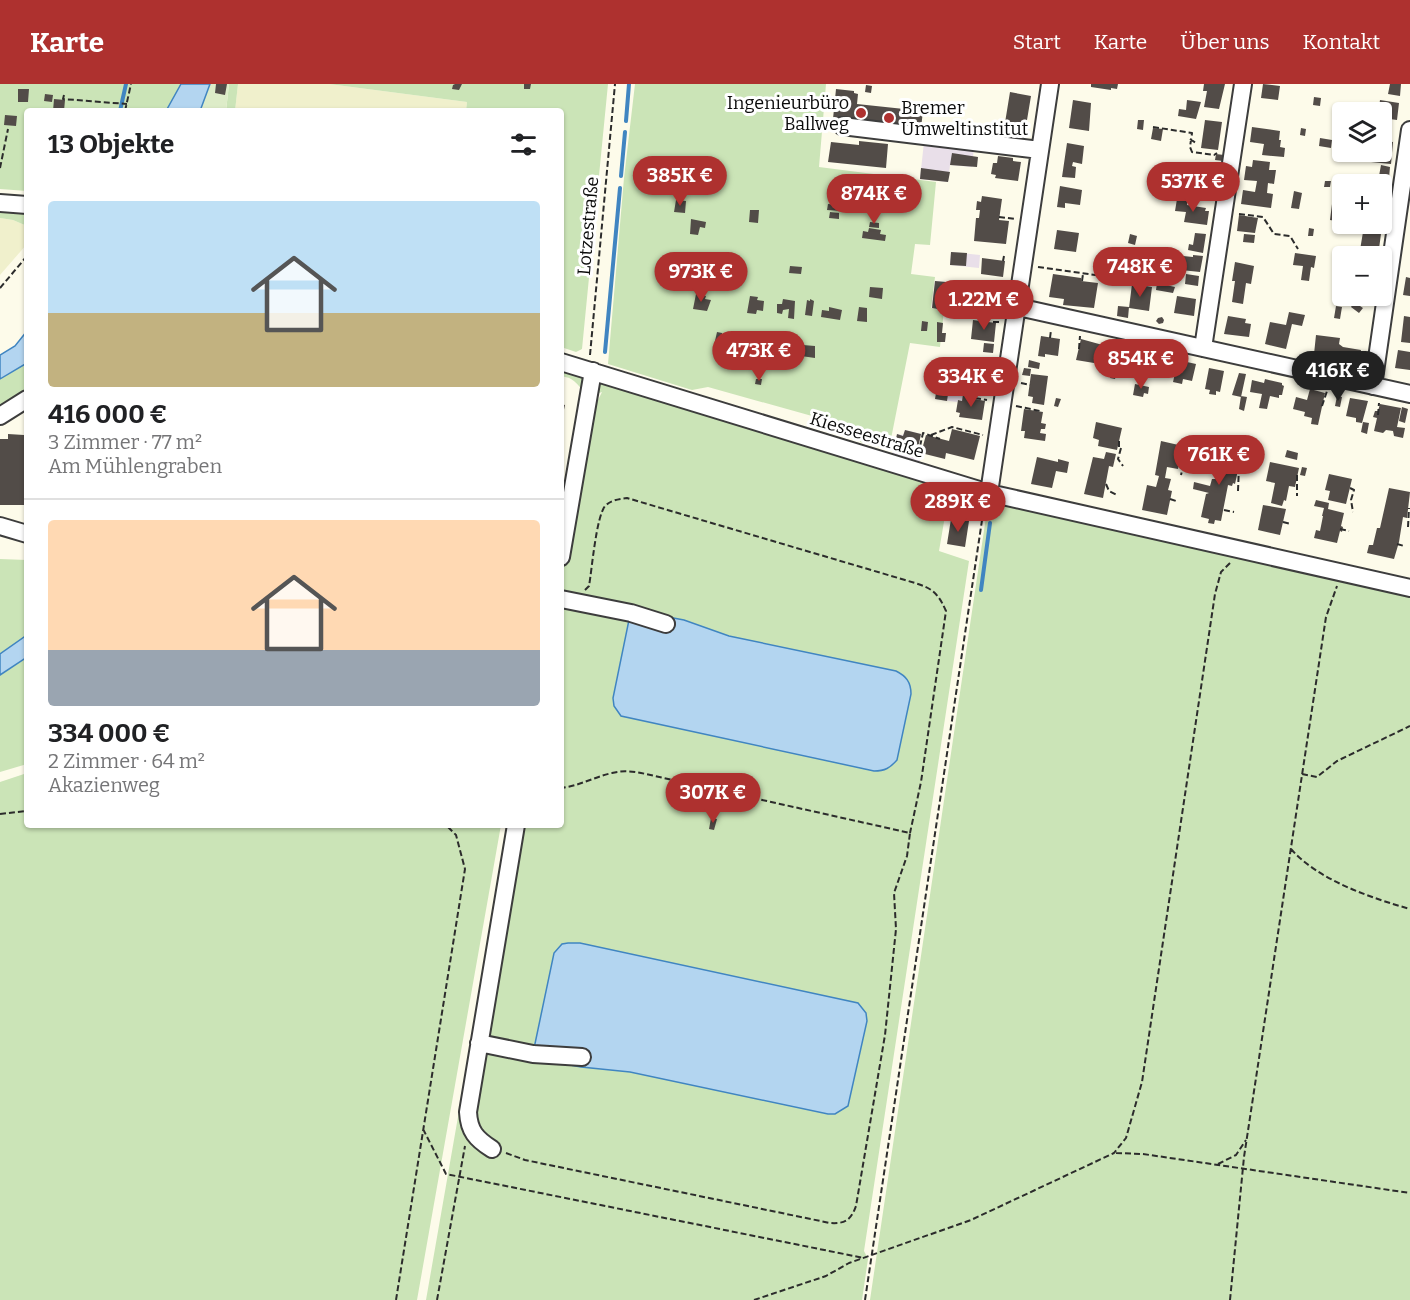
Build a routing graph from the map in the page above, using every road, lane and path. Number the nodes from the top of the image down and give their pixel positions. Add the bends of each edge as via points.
1 (131, 84) edge
2 (615, 84) edge
3 (1050, 84) edge
4 (1243, 84) edge
5 (64, 95) dead end
6 (127, 104) junction
7 (126, 108) edge
8 (842, 126) dead end
9 (1154, 127) dead end
10 (8, 129) dead end
11 (1410, 130) edge
12 (1190, 139) junction
13 (1196, 143) dead end
14 (1221, 149) dead end
15 (1040, 150) junction
16 (0, 168) edge
17 (0, 203) edge
18 (24, 205) edge
19 (1224, 211) junction
20 (1298, 249) dead end
21 (1004, 256) dead end
22 (24, 260) edge
23 (1003, 261) dead end
24 (1024, 265) junction
25 (1083, 274) junction
26 (1109, 277) dead end
27 (1082, 281) dead end
28 (0, 288) edge
29 (1018, 307) junction
30 (1203, 348) junction
31 (564, 363) edge
32 (590, 370) junction
33 (1330, 377) junction
34 (1373, 386) junction
35 (977, 390) dead end
36 (1410, 394) edge
37 (976, 398) dead end
38 (24, 401) edge
39 (1322, 406) dead end
40 (0, 416) edge
41 (931, 435) junction
42 (998, 438) junction
43 (940, 439) dead end
44 (1119, 441) dead end
45 (1181, 458) dead end
46 (1123, 466) dead end
47 (1239, 466) dead end
48 (914, 470) junction
49 (1181, 475) dead end
50 (1297, 475) dead end
51 (1106, 484) dead end
52 (1350, 488) dead end
53 (1238, 491) dead end
54 (1117, 495) dead end
55 (1297, 496) dead end
56 (987, 499) junction
57 (1170, 499) dead end
58 (1176, 501) dead end
59 (1409, 508) edge
60 (1224, 510) dead end
61 (1233, 512) dead end
62 (1353, 512) dead end
63 (1283, 522) dead end
64 (1291, 524) dead end
65 (0, 526) edge
66 (1408, 527) dead end
67 (1340, 529) dead end
68 (1349, 531) dead end
69 (24, 533) edge
70 (564, 538) edge
71 (1397, 544) dead end
72 (1404, 546) dead end
73 (1232, 561) dead end
74 (1337, 586) dead end
75 (1410, 588) edge
76 (566, 600) edge
77 (666, 624) dead end
78 (1410, 726) edge
79 (1302, 774) junction
80 (564, 788) edge
81 (24, 811) edge
82 (0, 814) edge
83 (449, 828) edge
84 (515, 828) edge
85 (910, 833) junction
86 (1291, 849) junction
87 (1410, 909) edge
88 (479, 1042) junction
89 (582, 1057) dead end
90 (423, 1129) junction
91 (1248, 1137) junction
92 (492, 1149) joint
93 (1114, 1153) junction
94 (1215, 1165) junction
95 (1243, 1169) junction
96 (461, 1170) dead end
97 (459, 1177) junction
98 (1410, 1193) edge
99 (871, 1256) junction
100 (865, 1258) junction
101 (396, 1300) edge
102 (436, 1300) edge
103 (754, 1300) edge
104 (865, 1300) edge
105 (1230, 1300) edge

1 - 6 path
2 - 32 path, Lotzestraße
3 - 15 street
4 - 19 street
5 - 6 path via 63,99
6 - 7 path
8 - 15 street
9 - 12 path via 1192,133
10 - 16 path
11 - 34 street
12 - 13 path
12 - 14 path via 1192,152 1214,154
15 - 24 street
17 - 18 street
19 - 20 path via 1263,217 1274,234 1288,235
19 - 30 street
21 - 23 path
22 - 28 path
24 - 25 path
24 - 29 street
25 - 26 path
25 - 27 path
29 - 30 street
29 - 42 street
30 - 33 street
31 - 32 street, Kiesseestraße
32 - 48 street, Kiesseestraße
32 - 70 street
33 - 34 street
33 - 39 path
34 - 36 street
35 - 37 path
38 - 40 street
41 - 42 path via 952,427
41 - 43 path
41 - 48 path via 923,433
42 - 56 street
44 - 46 path via 1118,459
45 - 49 path via 1185,459
47 - 53 path
48 - 56 street, Kiesseestraße
50 - 55 path
51 - 54 path
52 - 62 path via 1354,490
56 - 75 street, Kiesseestraße via 1249,550
56 - 99 path
57 - 58 path
59 - 66 path
60 - 61 path
63 - 64 path
65 - 69 street
67 - 68 path
71 - 72 path
73 - 93 path via 1221,572 1215,594 1142,1083 1126,1138
74 - 79 path via 1326,617
76 - 77 street
76 - 85 path via 582,594 589,586 603,510 616,499 627,498 925,586 939,595 946,611
78 - 79 path via 1336,761 1317,777
79 - 86 path
80 - 85 path via 627,771
81 - 82 path
83 - 90 path via 456,835 465,869
84 - 88 street
85 - 92 path via 907,856 894,893 896,929 885,1035 852,1218 842,1224 830,1224 525,1160
86 - 87 path via 1301,860 1358,893
86 - 91 path
88 - 89 street via 533,1054
88 - 92 street via 468,1123 476,1138
90 - 97 path via 446,1174
90 - 101 path
91 - 94 path via 1236,1155
91 - 95 path
93 - 94 path
93 - 99 path via 970,1220
94 - 95 path
95 - 98 path
95 - 105 path
96 - 97 path
97 - 100 path
97 - 102 path
99 - 100 path
99 - 104 path
100 - 103 path via 826,1276

